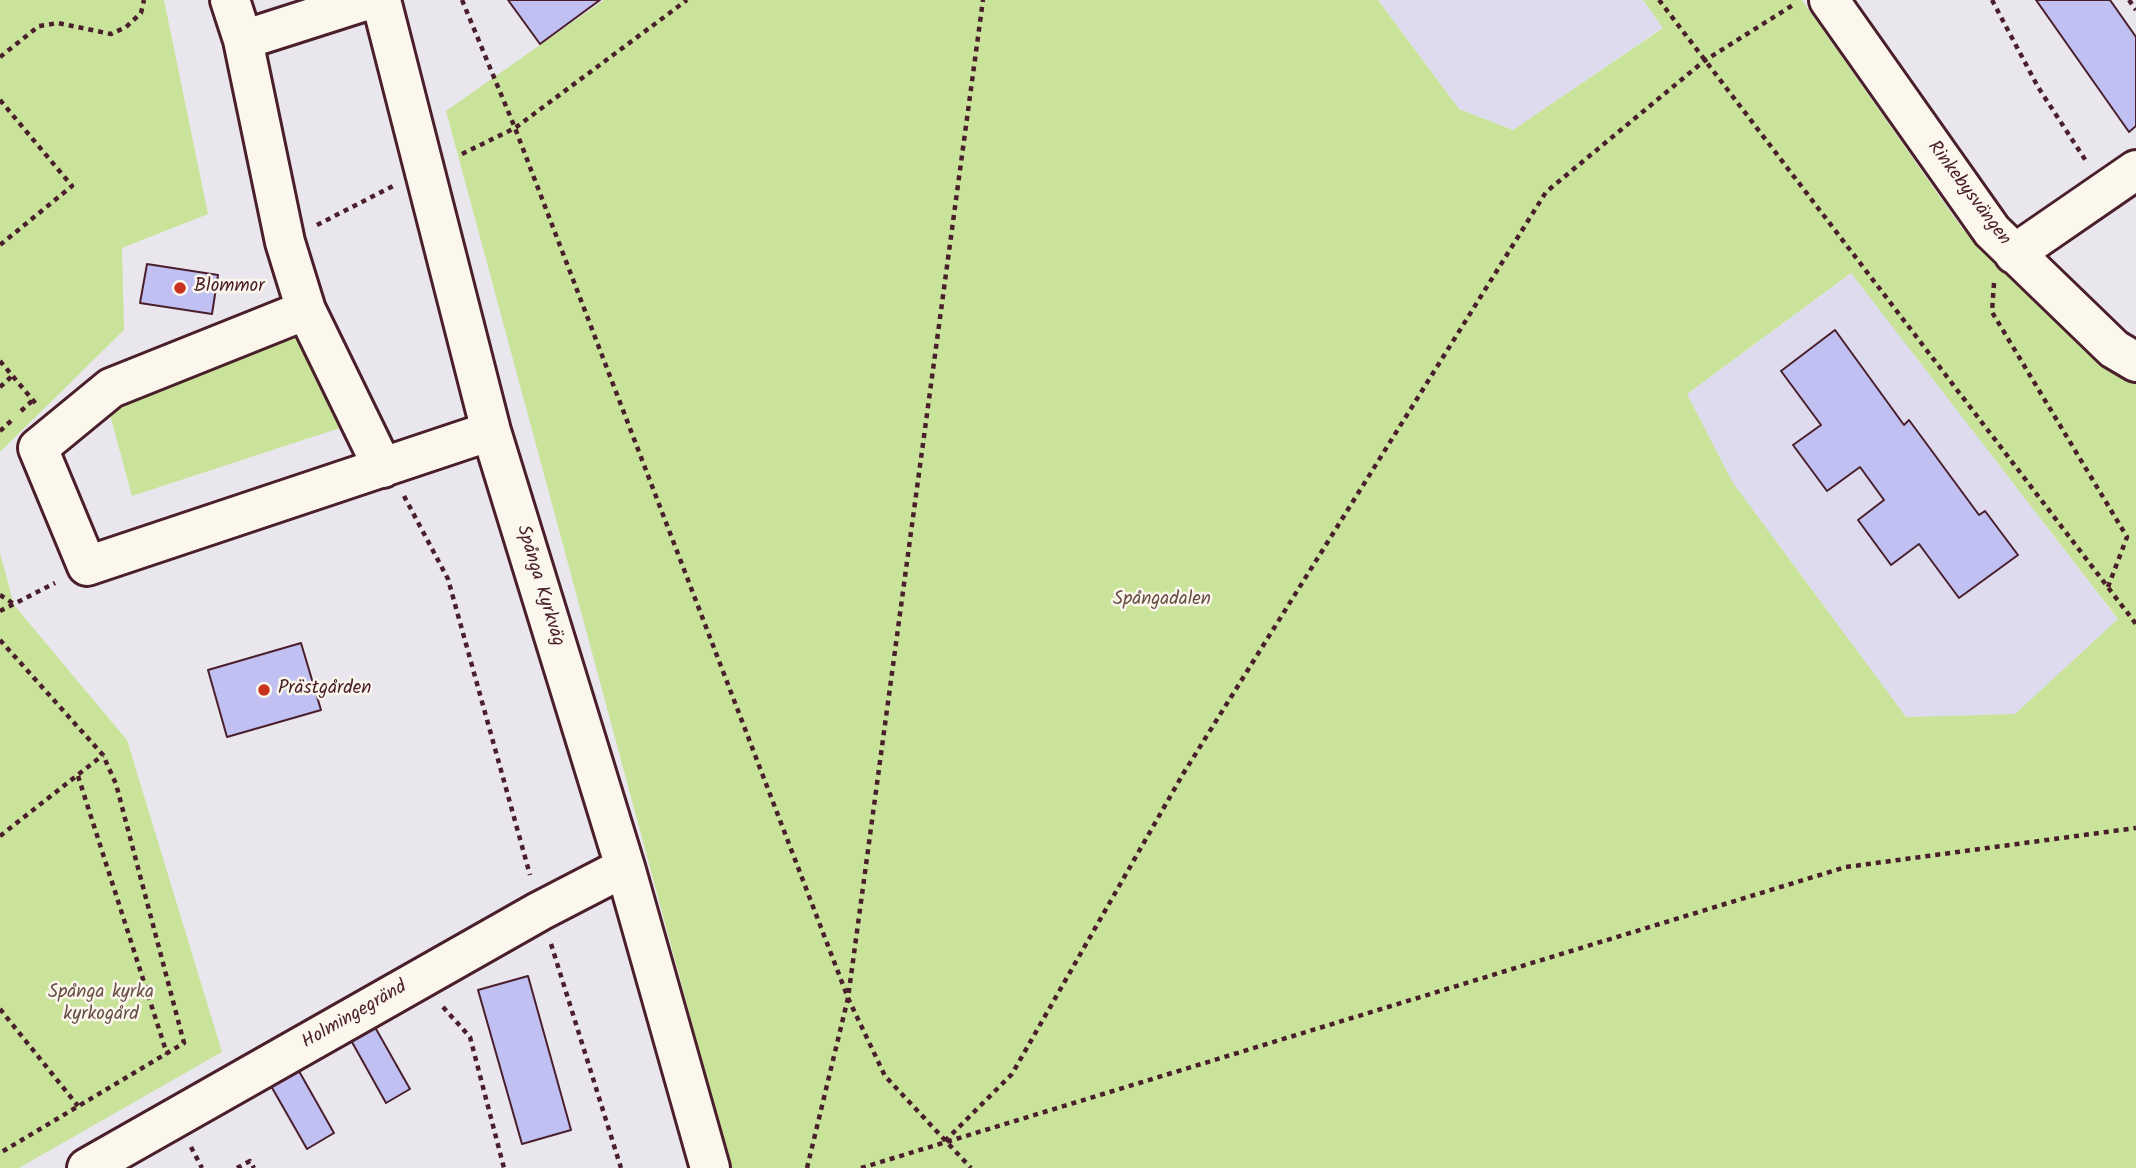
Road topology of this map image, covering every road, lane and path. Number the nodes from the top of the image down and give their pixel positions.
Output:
1 (144, 0) edge
2 (230, 0) edge
3 (368, 0) edge
4 (381, 0) edge
5 (462, 0) edge
6 (687, 0) edge
7 (983, 0) edge
8 (1659, 0) edge
9 (1992, 0) edge
10 (2129, 0) edge
11 (1812, 2) edge
12 (2136, 10) edge
13 (243, 40) junction
14 (0, 57) edge
15 (1704, 61) junction
16 (0, 100) edge
17 (515, 128) junction
18 (463, 155) dead end
19 (2136, 170) edge
20 (397, 184) dead end
21 (2105, 191) junction
22 (285, 242) junction
23 (0, 245) edge
24 (2014, 254) junction
25 (306, 310) junction
26 (0, 361) edge
27 (2136, 362) edge
28 (12, 376) junction
29 (0, 387) edge
30 (58, 430) junction
31 (491, 431) junction
32 (383, 468) junction
33 (87, 566) junction
34 (2108, 588) junction
35 (0, 596) edge
36 (15, 605) junction
37 (0, 611) edge
38 (2136, 624) edge
39 (0, 640) edge
40 (103, 755) junction
41 (78, 776) junction
42 (2136, 828) edge
43 (0, 836) edge
44 (625, 867) junction
45 (540, 911) junction
46 (422, 978) junction
47 (848, 998) junction
48 (0, 1009) edge
49 (167, 1054) junction
50 (78, 1106) junction
51 (186, 1138) dead end
52 (945, 1141) junction
53 (0, 1153) edge
54 (87, 1168) edge
55 (202, 1168) edge
56 (237, 1168) edge
57 (254, 1168) edge
58 (504, 1168) edge
59 (621, 1168) edge
60 (710, 1168) edge
61 (807, 1168) edge
62 (861, 1168) edge
63 (971, 1168) edge

1 - 14 path
2 - 13 street
3 - 13 street
4 - 31 street, Spånga Kyrkväg
5 - 17 path
6 - 17 path
7 - 47 path
8 - 15 path
9 - 21 path
10 - 12 path
11 - 15 path
11 - 24 street, Rinkebysvängen
13 - 22 street
15 - 34 path
15 - 52 path
16 - 23 path
17 - 18 path
17 - 47 path
19 - 21 street
20 - 22 path
21 - 24 street
22 - 25 street
24 - 27 street, Rinkebysvängen
24 - 34 path
25 - 30 street
25 - 32 street
26 - 28 path
28 - 29 path
28 - 30 path
30 - 33 street
31 - 32 street
31 - 44 street, Spånga Kyrkväg
32 - 33 street
32 - 45 path
33 - 36 path
34 - 38 path
35 - 36 path
36 - 37 path
39 - 40 path
40 - 41 path
40 - 49 path
41 - 43 path
41 - 49 path
42 - 52 path
44 - 45 street, Holmingegränd
44 - 60 street, Spånga Kyrkväg
45 - 46 street, Holmingegränd
45 - 59 path
46 - 54 street, Holmingegränd
46 - 58 path
47 - 52 path
47 - 61 path
48 - 50 path
49 - 50 path
50 - 53 path
51 - 55 path
52 - 62 path
52 - 63 path
56 - 57 path

